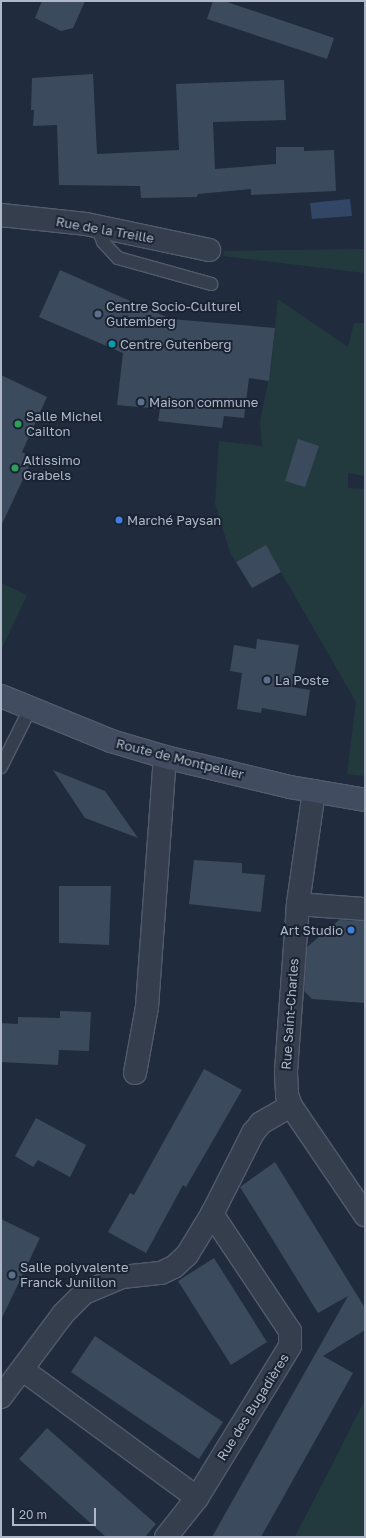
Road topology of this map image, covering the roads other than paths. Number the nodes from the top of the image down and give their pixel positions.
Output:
1 (1, 215) edge
2 (97, 226) junction
3 (209, 250) dead end
4 (211, 284) dead end
5 (1, 696) edge
6 (30, 709) junction
7 (165, 757) junction
8 (1, 767) edge
9 (314, 791) junction
10 (365, 800) edge
11 (298, 904) junction
12 (365, 909) edge
13 (135, 1073) dead end
14 (291, 1106) junction
15 (212, 1214) junction
16 (365, 1215) edge
17 (23, 1370) junction
18 (1, 1398) edge
19 (197, 1498) junction
20 (166, 1537) edge

1 - 2 street, Rue de la Treille
2 - 3 street, Rue de la Treille
2 - 4 lane
5 - 6 street, Route de Montpellier
6 - 7 street, Route de Montpellier
6 - 8 lane
7 - 9 street, Route de Montpellier
7 - 13 street
9 - 10 street, Route de Montpellier
9 - 11 street, Rue Saint-Charles
11 - 12 street
11 - 14 street, Rue Saint-Charles
14 - 15 street
14 - 16 street, Rue Saint-Charles
15 - 17 street
15 - 19 street, Rue des Bugadières
17 - 18 street
17 - 19 street
19 - 20 street, Rue des Bugadières

